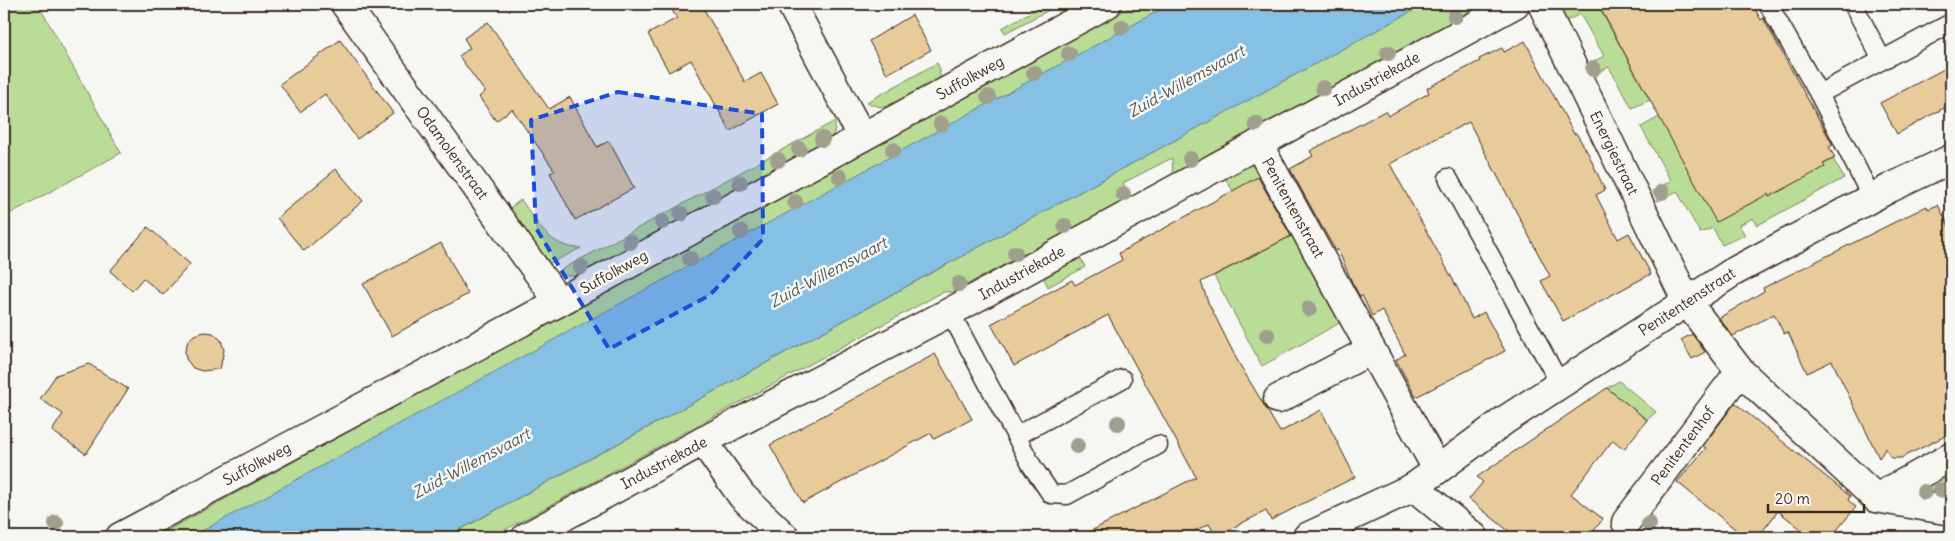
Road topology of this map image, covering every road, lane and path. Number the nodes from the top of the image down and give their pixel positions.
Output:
1 (345, 4) edge
2 (791, 4) edge
3 (1107, 4) edge
4 (1515, 4) edge
5 (1542, 4) edge
6 (1768, 4) edge
7 (1853, 4) edge
8 (1951, 23) edge
9 (1882, 60) junction
10 (1819, 94) junction
11 (862, 137) junction
12 (1258, 144) junction
13 (1951, 159) edge
14 (1448, 178) dead end
15 (1872, 198) junction
16 (559, 302) junction
17 (1687, 302) junction
18 (950, 312) junction
19 (1372, 350) junction
20 (1740, 370) junction
21 (1122, 378) dead end
22 (1560, 384) junction
23 (1278, 399) dead end
24 (1016, 436) junction
25 (703, 442) junction
26 (1158, 445) dead end
27 (1951, 457) edge
28 (1437, 469) junction
29 (1414, 487) junction
30 (1876, 498) junction
31 (1951, 510) edge
32 (1626, 522) dead end
33 (120, 537) edge
34 (526, 537) edge
35 (785, 537) edge
36 (1306, 537) edge
37 (1474, 537) edge

1 - 16 street, Odamolenstraat
2 - 11 street
3 - 11 street, Suffolkweg
4 - 12 street, Industriekade
5 - 17 street, Energiestraat
6 - 10 lane
7 - 9 lane
8 - 9 lane
9 - 10 lane
10 - 15 lane
11 - 16 street, Suffolkweg
12 - 18 street, Industriekade
12 - 19 street, Penitentenstraat
13 - 15 street, Penitentenstraat
14 - 22 lane
15 - 17 street, Penitentenstraat
16 - 33 street, Suffolkweg
17 - 20 street
17 - 22 street, Penitentenstraat
18 - 24 lane
18 - 25 street, Industriekade
19 - 23 street
19 - 28 street, Penitentenstraat
20 - 30 street
20 - 32 street, Penitentenhof
21 - 24 lane
22 - 28 street, Penitentenstraat
24 - 26 lane
25 - 34 street, Industriekade
25 - 35 street
27 - 30 street
28 - 29 street, Penitentenstraat
29 - 36 street, Penitentenstraat
29 - 37 street
30 - 31 street

